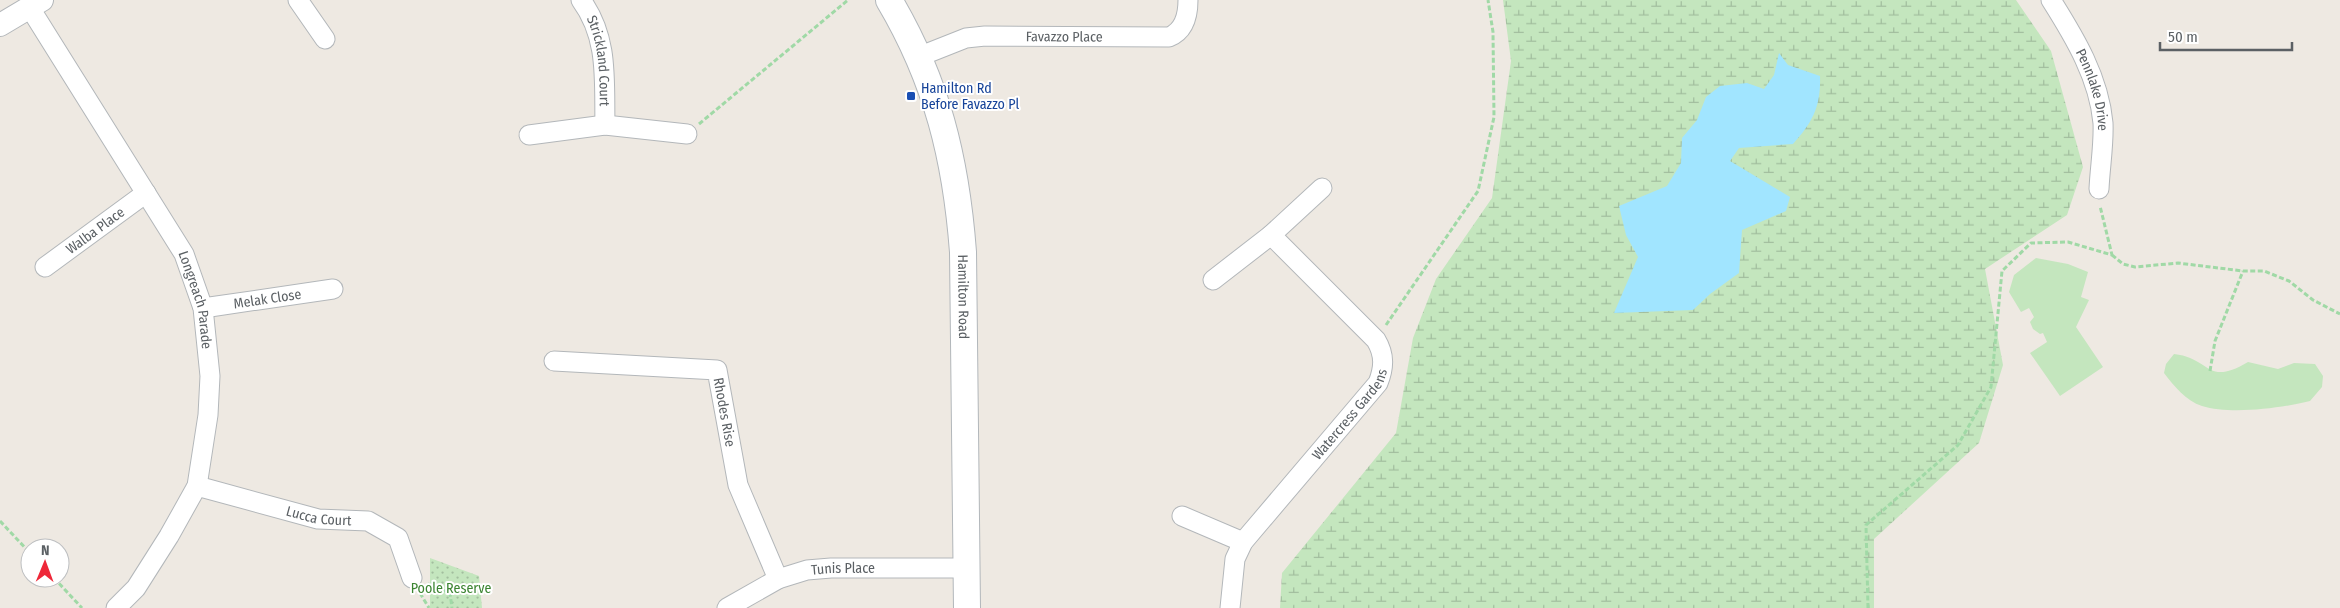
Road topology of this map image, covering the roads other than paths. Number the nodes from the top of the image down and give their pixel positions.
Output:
1 (298, 0) edge
2 (580, 0) edge
3 (889, 0) edge
4 (1188, 0) edge
5 (2051, 0) edge
6 (36, 4) edge
7 (0, 25) edge
8 (324, 39) dead end
9 (918, 57) junction
10 (604, 125) junction
11 (687, 134) road end
12 (529, 135) dead end
13 (1322, 188) dead end
14 (2099, 189) road end
15 (146, 193) junction
16 (1271, 235) junction
17 (44, 267) dead end
18 (1213, 280) dead end
19 (333, 289) dead end
20 (203, 308) junction
21 (554, 361) dead end
22 (197, 486) junction
23 (1182, 516) dead end
24 (1243, 542) junction
25 (966, 568) junction
26 (412, 578) road end
27 (778, 579) junction
28 (116, 608) edge
29 (728, 608) edge
30 (967, 608) edge
31 (1230, 608) edge

1 - 8 street
2 - 10 street, Strickland Court
3 - 9 main road, Hamilton Road
4 - 9 street, Favazzo Place
5 - 14 street, Pennlake Drive
6 - 7 street
6 - 15 street, Longreach Parade
9 - 25 main road, Hamilton Road
10 - 11 street, Strickland Court
10 - 12 street, Strickland Court
13 - 16 street
15 - 17 street, Walba Place
15 - 20 street, Longreach Parade
16 - 18 street
16 - 24 street, Watercress Gardens
19 - 20 street, Melak Close
20 - 22 street, Longreach Parade
21 - 27 street, Rhodes Rise
22 - 26 street, Lucca Court
22 - 28 street, Longreach Parade
23 - 24 street
24 - 31 street, Watercress Gardens
25 - 27 street, Tunis Place
25 - 30 main road, Hamilton Road
27 - 29 street, Tunis Place

